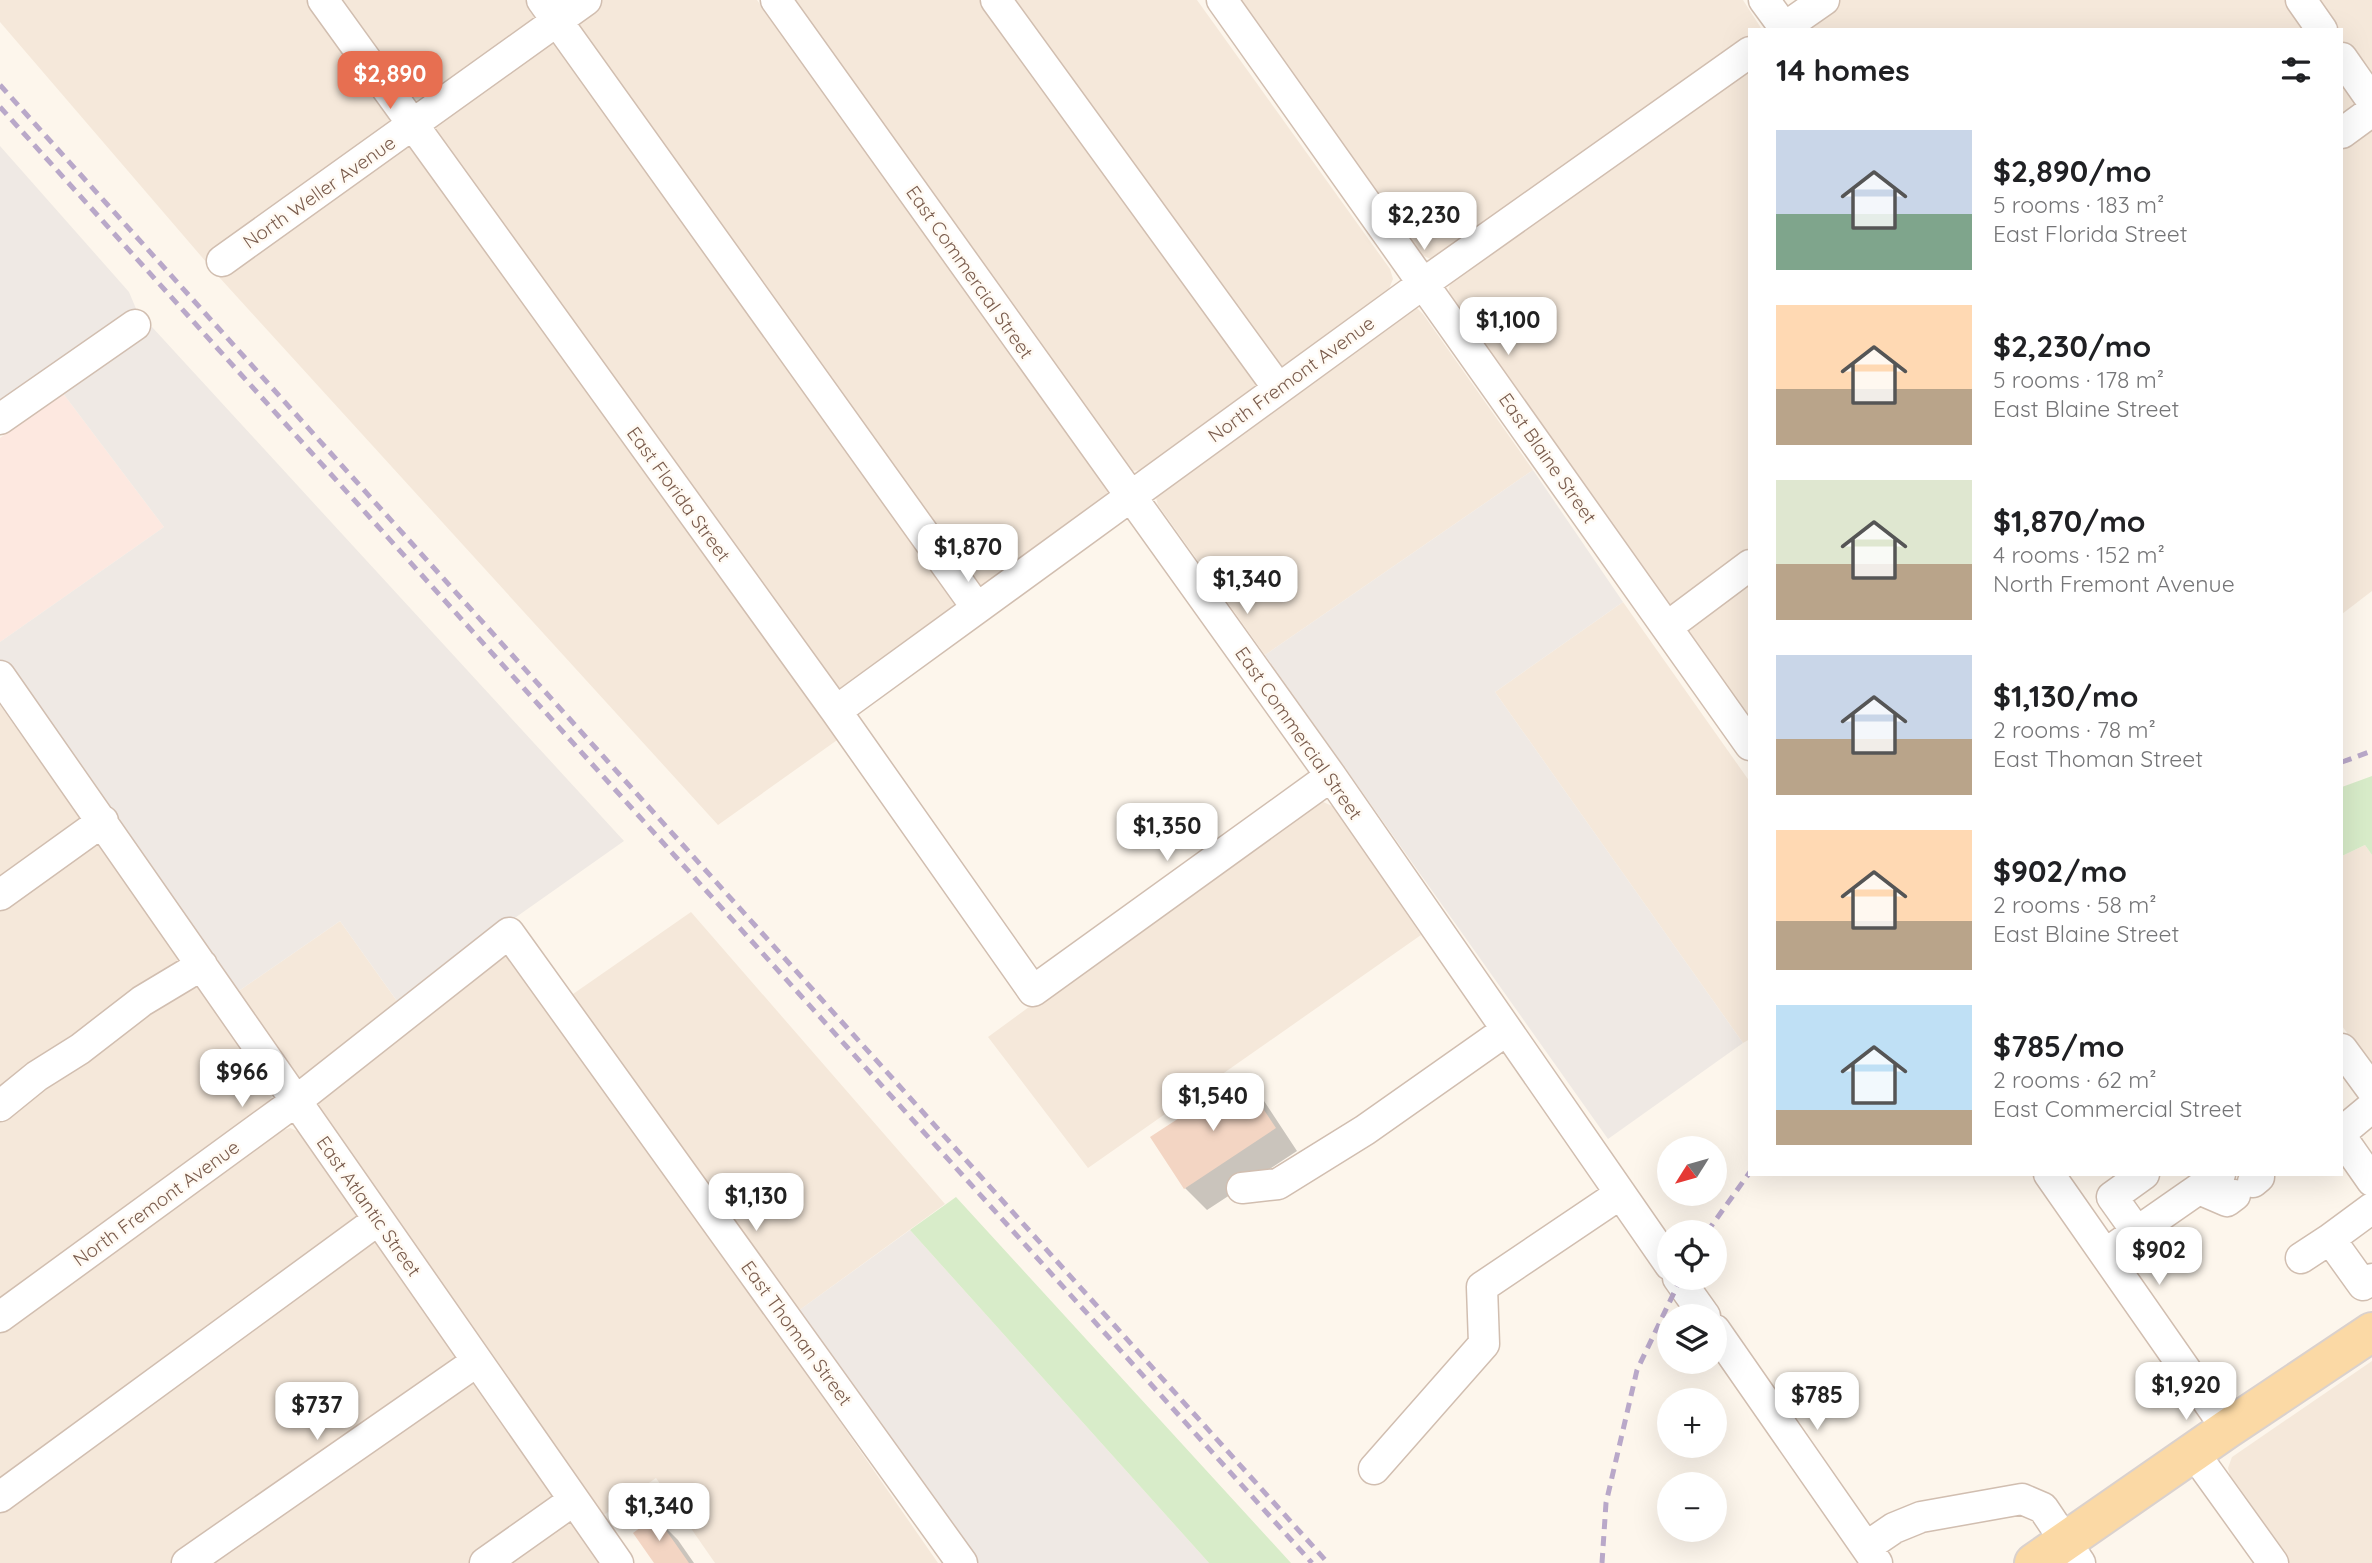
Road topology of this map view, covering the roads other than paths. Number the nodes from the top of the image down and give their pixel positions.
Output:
1 (323, 0) edge
2 (586, 0) edge
3 (776, 0) edge
4 (996, 0) edge
5 (1222, 0) edge
6 (1764, 0) edge
7 (1824, 0) edge
8 (2301, 0) edge
9 (549, 11) edge
10 (1783, 28) edge
11 (1785, 28) edge
12 (2321, 28) edge
13 (1748, 53) edge
14 (2343, 59) edge
15 (2372, 102) edge
16 (2372, 111) edge
17 (414, 125) junction
18 (2343, 132) edge
19 (222, 261) dead end
20 (1424, 283) junction
21 (135, 325) dead end
22 (1278, 388) junction
23 (0, 419) edge
24 (1129, 496) junction
25 (1748, 566) edge
26 (977, 608) junction
27 (1667, 626) junction
28 (0, 676) edge
29 (836, 711) junction
30 (1748, 743) edge
31 (1331, 776) junction
32 (103, 821) junction
33 (0, 895) edge
34 (509, 933) joint
35 (202, 965) junction
36 (1507, 1030) junction
37 (2343, 1050) edge
38 (2372, 1090) edge
39 (296, 1101) junction
40 (0, 1105) edge
41 (2372, 1107) edge
42 (2343, 1131) edge
43 (2343, 1139) edge
44 (2050, 1176) edge
45 (2141, 1176) edge
46 (2372, 1181) edge
47 (2233, 1183) edge
48 (1242, 1188) dead end
49 (1620, 1194) junction
50 (2372, 1208) edge
51 (378, 1220) junction
52 (2137, 1232) junction
53 (2330, 1239) junction
54 (1657, 1247) edge
55 (2105, 1254) junction
56 (2301, 1258) dead end
57 (2369, 1288) edge
58 (0, 1317) edge
59 (2372, 1332) edge
60 (1727, 1347) edge
61 (476, 1362) junction
62 (2227, 1429) junction
63 (2194, 1453) junction
64 (1374, 1469) dead end
65 (0, 1497) edge
66 (574, 1500) junction
67 (1872, 1555) edge
68 (2059, 1556) edge
69 (187, 1563) edge
70 (485, 1563) edge
71 (618, 1563) edge
72 (962, 1563) edge
73 (2273, 1563) edge

1 - 17 street, East Florida Street
2 - 9 street, North Weller Avenue
3 - 24 street, East Commercial Street
4 - 22 street
5 - 20 street, East Blaine Street
6 - 10 street
7 - 11 street
8 - 12 street
9 - 17 street, North Weller Avenue
9 - 26 street
13 - 20 street, North Fremont Avenue
14 - 15 street
16 - 18 street
17 - 19 street, North Weller Avenue
17 - 29 street, East Florida Street
20 - 22 street, North Fremont Avenue
20 - 27 street, East Blaine Street
21 - 23 street
22 - 24 street, North Fremont Avenue
24 - 26 street, North Fremont Avenue
24 - 31 street, East Commercial Street
25 - 27 street
26 - 29 street, North Fremont Avenue
27 - 30 street, East Blaine Street
28 - 32 street, East Atlantic Street
29 - 31 street, East Florida Street
31 - 36 street, East Commercial Street
32 - 33 street
32 - 35 street, East Atlantic Street
34 - 39 street, North Fremont Avenue
34 - 72 street, East Thoman Street
35 - 39 street, East Atlantic Street
35 - 40 street
36 - 48 street
36 - 49 street, East Commercial Street
37 - 38 street
39 - 51 street, East Atlantic Street
39 - 58 street, North Fremont Avenue
41 - 42 street
43 - 46 street
44 - 55 street
45 - 52 street
47 - 52 street
49 - 54 street, East Commercial Street
49 - 64 street
50 - 53 street
51 - 61 street, East Atlantic Street
51 - 65 street
52 - 55 street
53 - 56 street
53 - 57 street
55 - 62 street
59 - 62 main road
60 - 67 street
61 - 66 street, East Atlantic Street
61 - 69 street
62 - 63 main road
63 - 68 main road
63 - 73 street
66 - 70 street
66 - 71 street, East Atlantic Street
67 - 68 street

